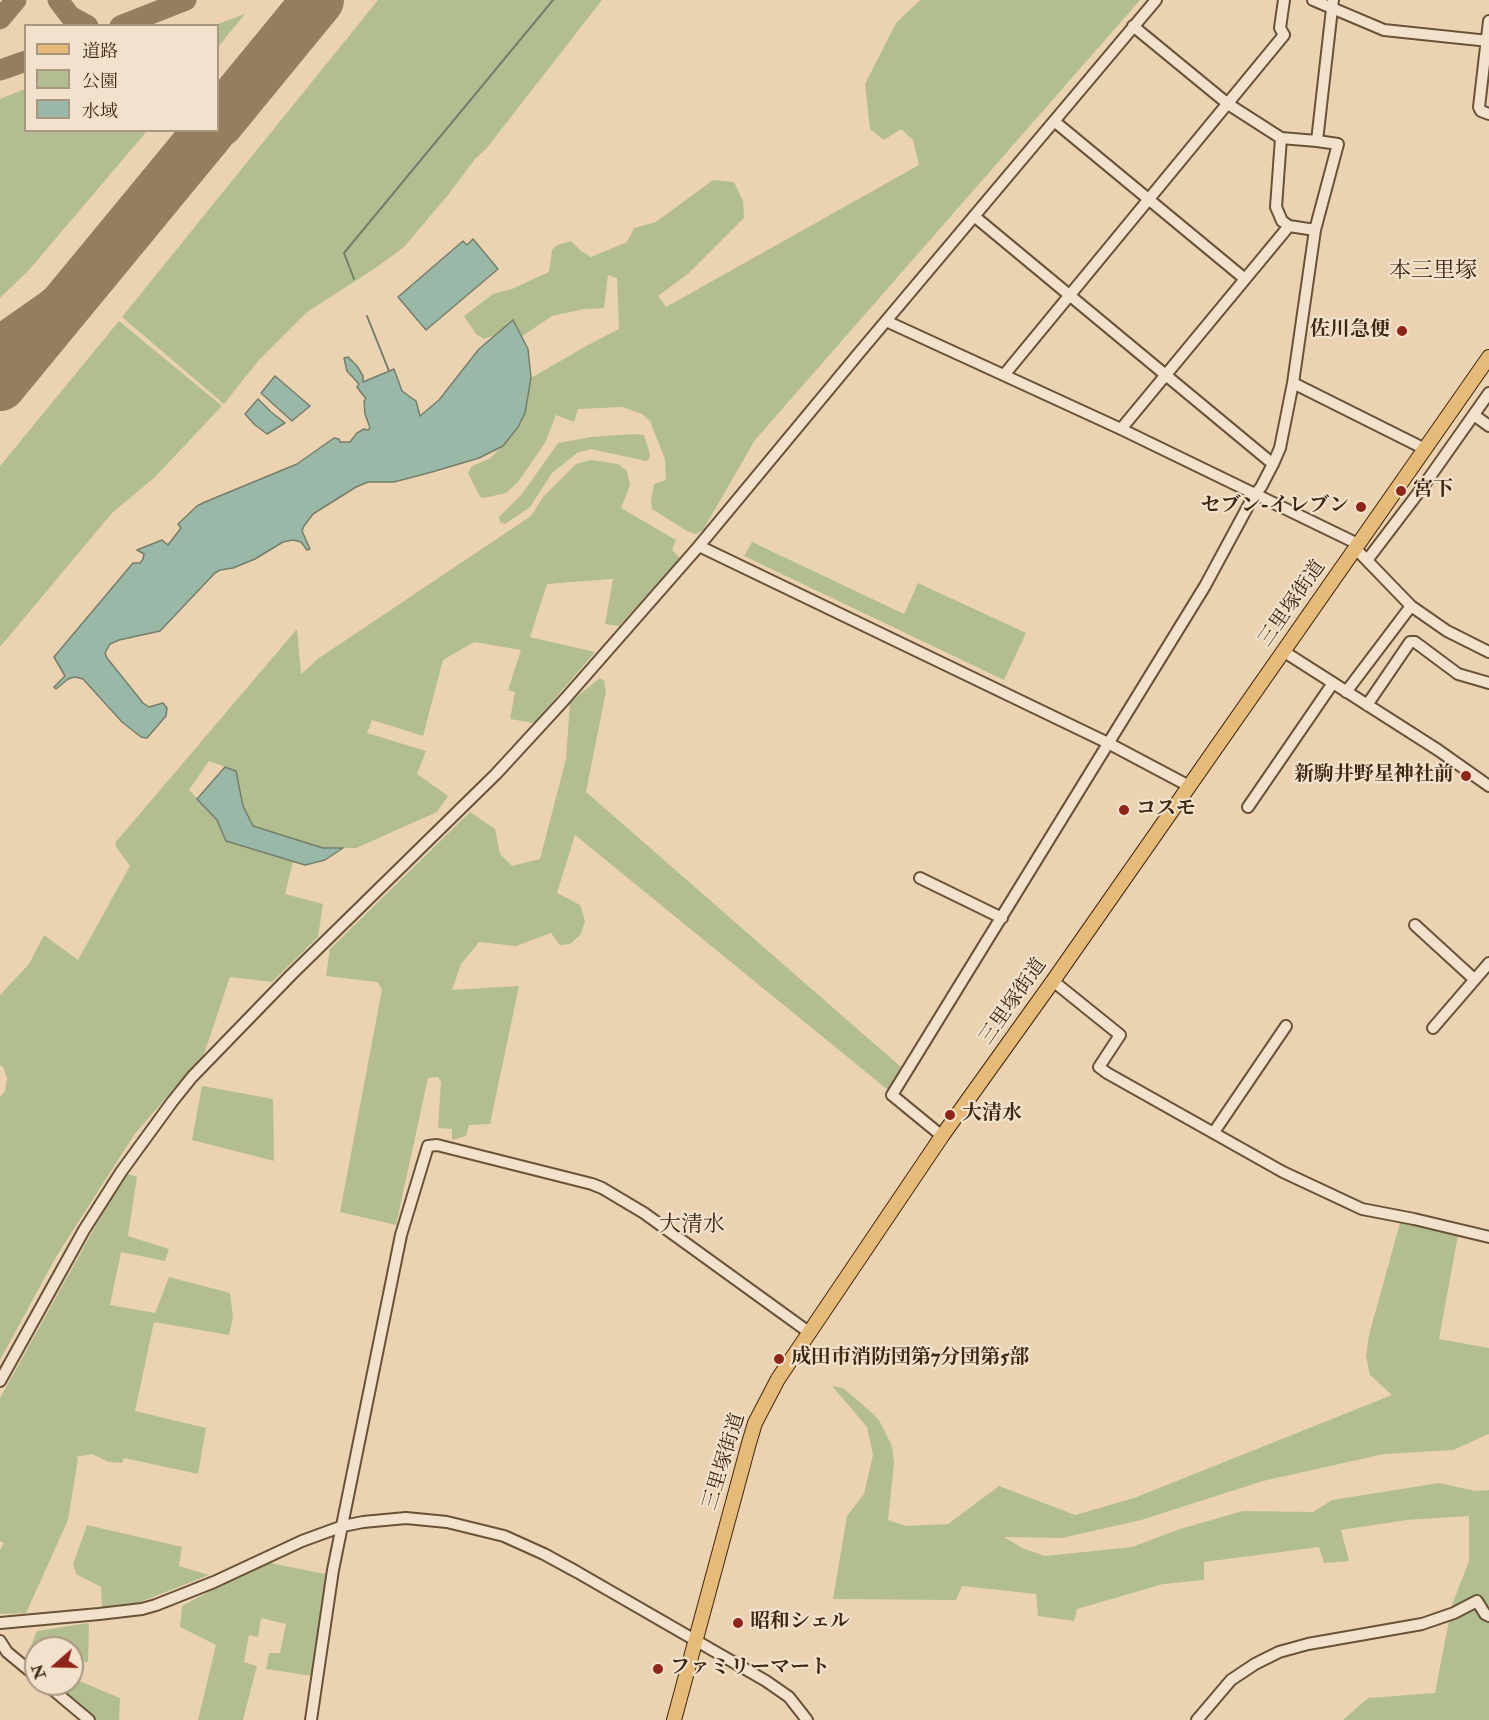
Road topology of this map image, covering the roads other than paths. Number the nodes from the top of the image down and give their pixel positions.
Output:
1 (1156, 0) edge
2 (1284, 0) edge
3 (1312, 0) edge
4 (1332, 4) edge
5 (1489, 21) edge
6 (1132, 26) junction
7 (1488, 41) edge
8 (1228, 104) junction
9 (1489, 114) edge
10 (1054, 121) junction
11 (1281, 138) junction
12 (1317, 141) junction
13 (1149, 200) junction
14 (974, 216) junction
15 (1289, 226) junction
16 (1315, 230) junction
17 (1245, 279) junction
18 (1070, 295) junction
19 (886, 321) junction
20 (1489, 357) edge
21 (1004, 375) junction
22 (1166, 375) junction
23 (1293, 383) junction
24 (1489, 393) edge
25 (1474, 415) junction
26 (1489, 426) edge
27 (1121, 429) junction
28 (1425, 449) junction
29 (1273, 464) junction
30 (1256, 494) junction
31 (699, 546) junction
32 (1357, 546) junction
33 (1368, 560) junction
34 (1411, 606) junction
35 (1283, 651) junction
36 (1489, 652) edge
37 (1332, 683) junction
38 (1489, 683) edge
39 (1346, 692) junction
40 (1367, 705) junction
41 (1108, 743) junction
42 (1189, 786) junction
43 (1489, 786) edge
44 (1248, 807) dead end
45 (920, 878) dead end
46 (1002, 918) junction
47 (1415, 925) dead end
48 (1489, 963) edge
49 (1474, 979) junction
50 (1053, 981) junction
51 (1286, 1026) dead end
52 (1433, 1028) dead end
53 (1214, 1132) junction
54 (942, 1136) junction
55 (1489, 1237) edge
56 (810, 1333) junction
57 (0, 1381) edge
58 (344, 1526) junction
59 (1489, 1616) edge
60 (0, 1623) edge
61 (695, 1639) junction
62 (0, 1641) edge
63 (24, 1666) edge
64 (60, 1696) edge
65 (89, 1720) edge
66 (311, 1720) edge
67 (674, 1720) edge
68 (807, 1720) edge
69 (1197, 1720) edge

1 - 6 street
2 - 8 street
3 - 4 street
4 - 7 street
4 - 12 street
5 - 7 street
6 - 8 street
6 - 10 street
7 - 9 street
8 - 11 street
8 - 13 street
10 - 13 street
10 - 14 street
11 - 12 street
11 - 15 street
12 - 16 street
13 - 17 street
13 - 18 street
14 - 18 street
14 - 19 street
15 - 16 street
15 - 17 street
16 - 23 street
17 - 22 street
18 - 21 street
18 - 22 street
19 - 21 street
19 - 31 street
20 - 28 main road, 三里塚街道
21 - 27 street
22 - 27 street
22 - 29 street
23 - 28 street
23 - 29 street
24 - 25 street
25 - 26 street
25 - 33 street
27 - 30 street
28 - 32 main road, 三里塚街道
29 - 30 street
30 - 32 street
30 - 41 street
31 - 41 street
31 - 57 street
32 - 33 street
32 - 35 main road, 三里塚街道
33 - 34 street
34 - 36 street
34 - 39 street
35 - 37 street
35 - 42 main road, 三里塚街道
37 - 39 street
37 - 44 street
38 - 40 street
39 - 40 street
40 - 43 street
41 - 42 street
41 - 46 street
42 - 50 main road, 三里塚街道
45 - 46 street
46 - 54 street
47 - 49 street
48 - 49 street
49 - 52 street
50 - 53 street
50 - 54 main road, 三里塚街道
51 - 53 street
53 - 55 street
54 - 56 main road, 三里塚街道
56 - 58 street
56 - 61 main road, 三里塚街道
58 - 60 street
58 - 61 street
58 - 66 street
59 - 69 street
61 - 67 main road, 三里塚街道
61 - 68 street
62 - 63 street
64 - 65 street

